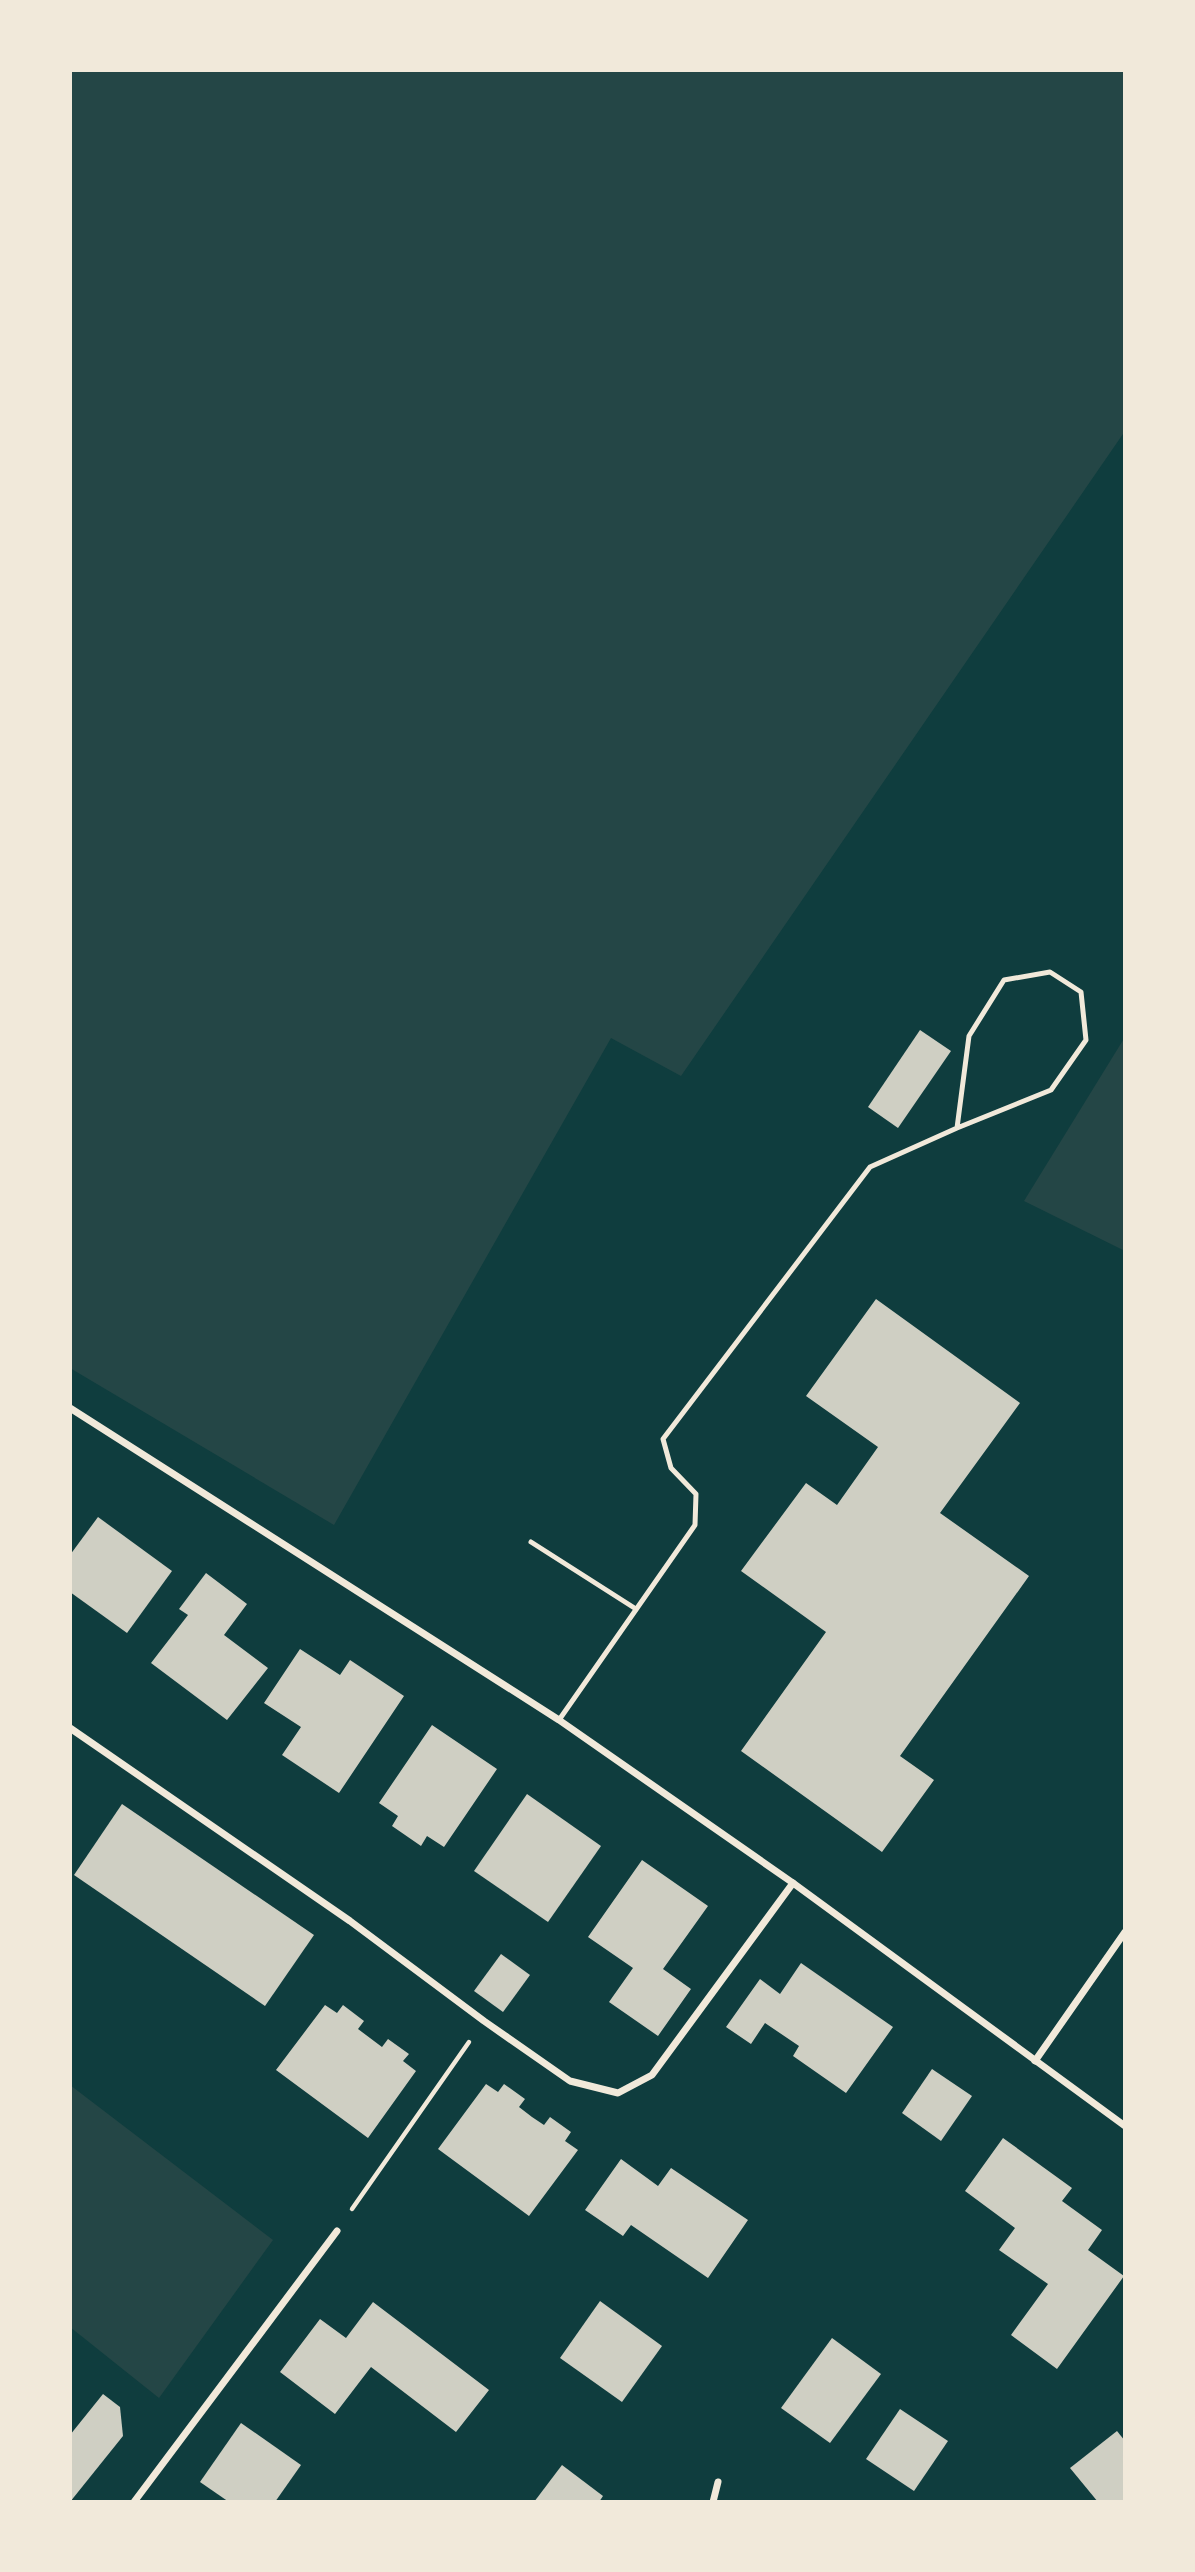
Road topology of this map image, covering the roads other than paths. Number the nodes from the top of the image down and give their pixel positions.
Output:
1 (957, 1128) junction
2 (70, 1408) edge
3 (531, 1542) dead end
4 (636, 1609) junction
5 (559, 1720) junction
6 (70, 1728) edge
7 (793, 1883) junction
8 (1125, 1932) edge
9 (1035, 2062) junction
10 (1125, 2126) edge
11 (337, 2231) road end
12 (718, 2482) dead end
13 (134, 2502) edge
14 (713, 2502) edge

1 - 1 lane
1 - 4 lane
2 - 5 street
3 - 4 lane
4 - 5 lane
5 - 7 street
6 - 7 street
7 - 9 street
8 - 9 street
9 - 10 street
11 - 13 street
12 - 14 street

